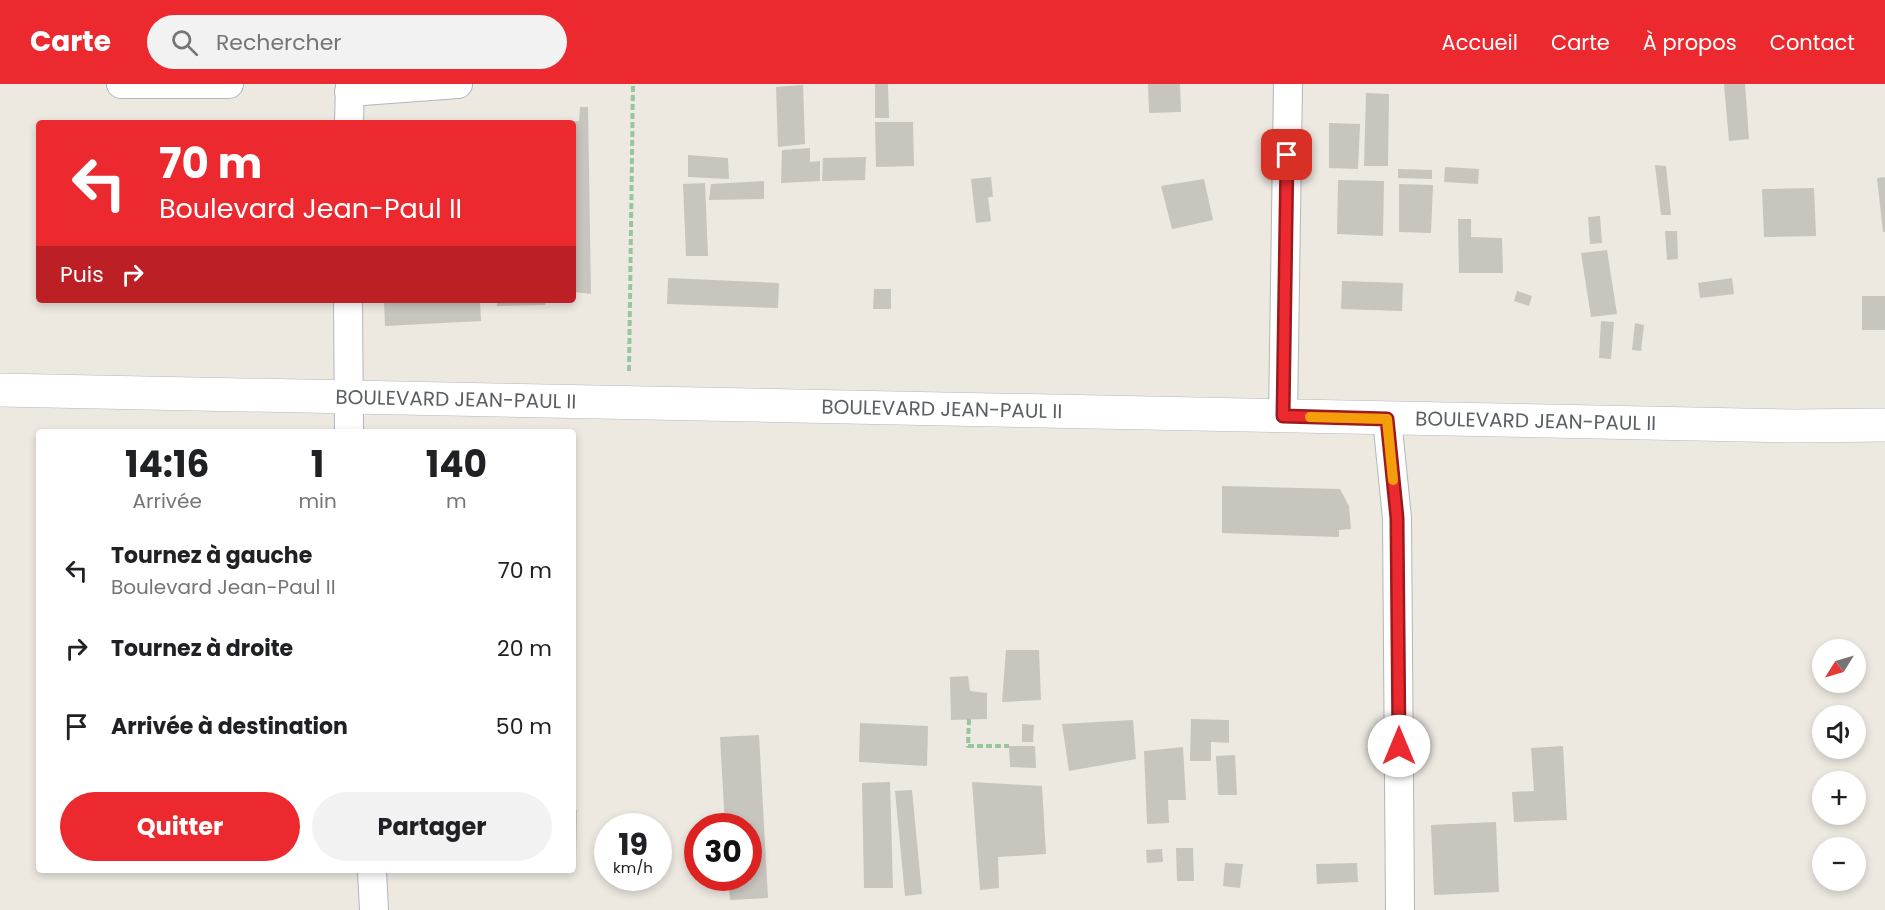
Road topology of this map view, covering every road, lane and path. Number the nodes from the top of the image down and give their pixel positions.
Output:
1 (121, 84) edge
2 (229, 84) edge
3 (458, 84) edge
4 (633, 84) edge
5 (1288, 84) edge
6 (350, 88) edge
7 (349, 120) edge
8 (348, 303) edge
9 (0, 390) edge
10 (347, 397) junction
11 (629, 402) junction
12 (1283, 416) junction
13 (1387, 419) junction
14 (1885, 425) edge
15 (349, 429) edge
16 (969, 719) dead end
17 (1009, 746) dead end
18 (372, 873) edge
19 (374, 910) edge
20 (1400, 910) edge

1 - 2 street
3 - 6 street
4 - 11 path
5 - 12 street
6 - 7 street
8 - 10 street
9 - 10 main road, BOULEVARD JEAN-PAUL II
10 - 11 main road, BOULEVARD JEAN-PAUL II
10 - 15 street
11 - 12 main road, BOULEVARD JEAN-PAUL II
12 - 13 main road, BOULEVARD JEAN-PAUL II
13 - 14 main road, BOULEVARD JEAN-PAUL II
13 - 20 street
16 - 17 path
18 - 19 street

